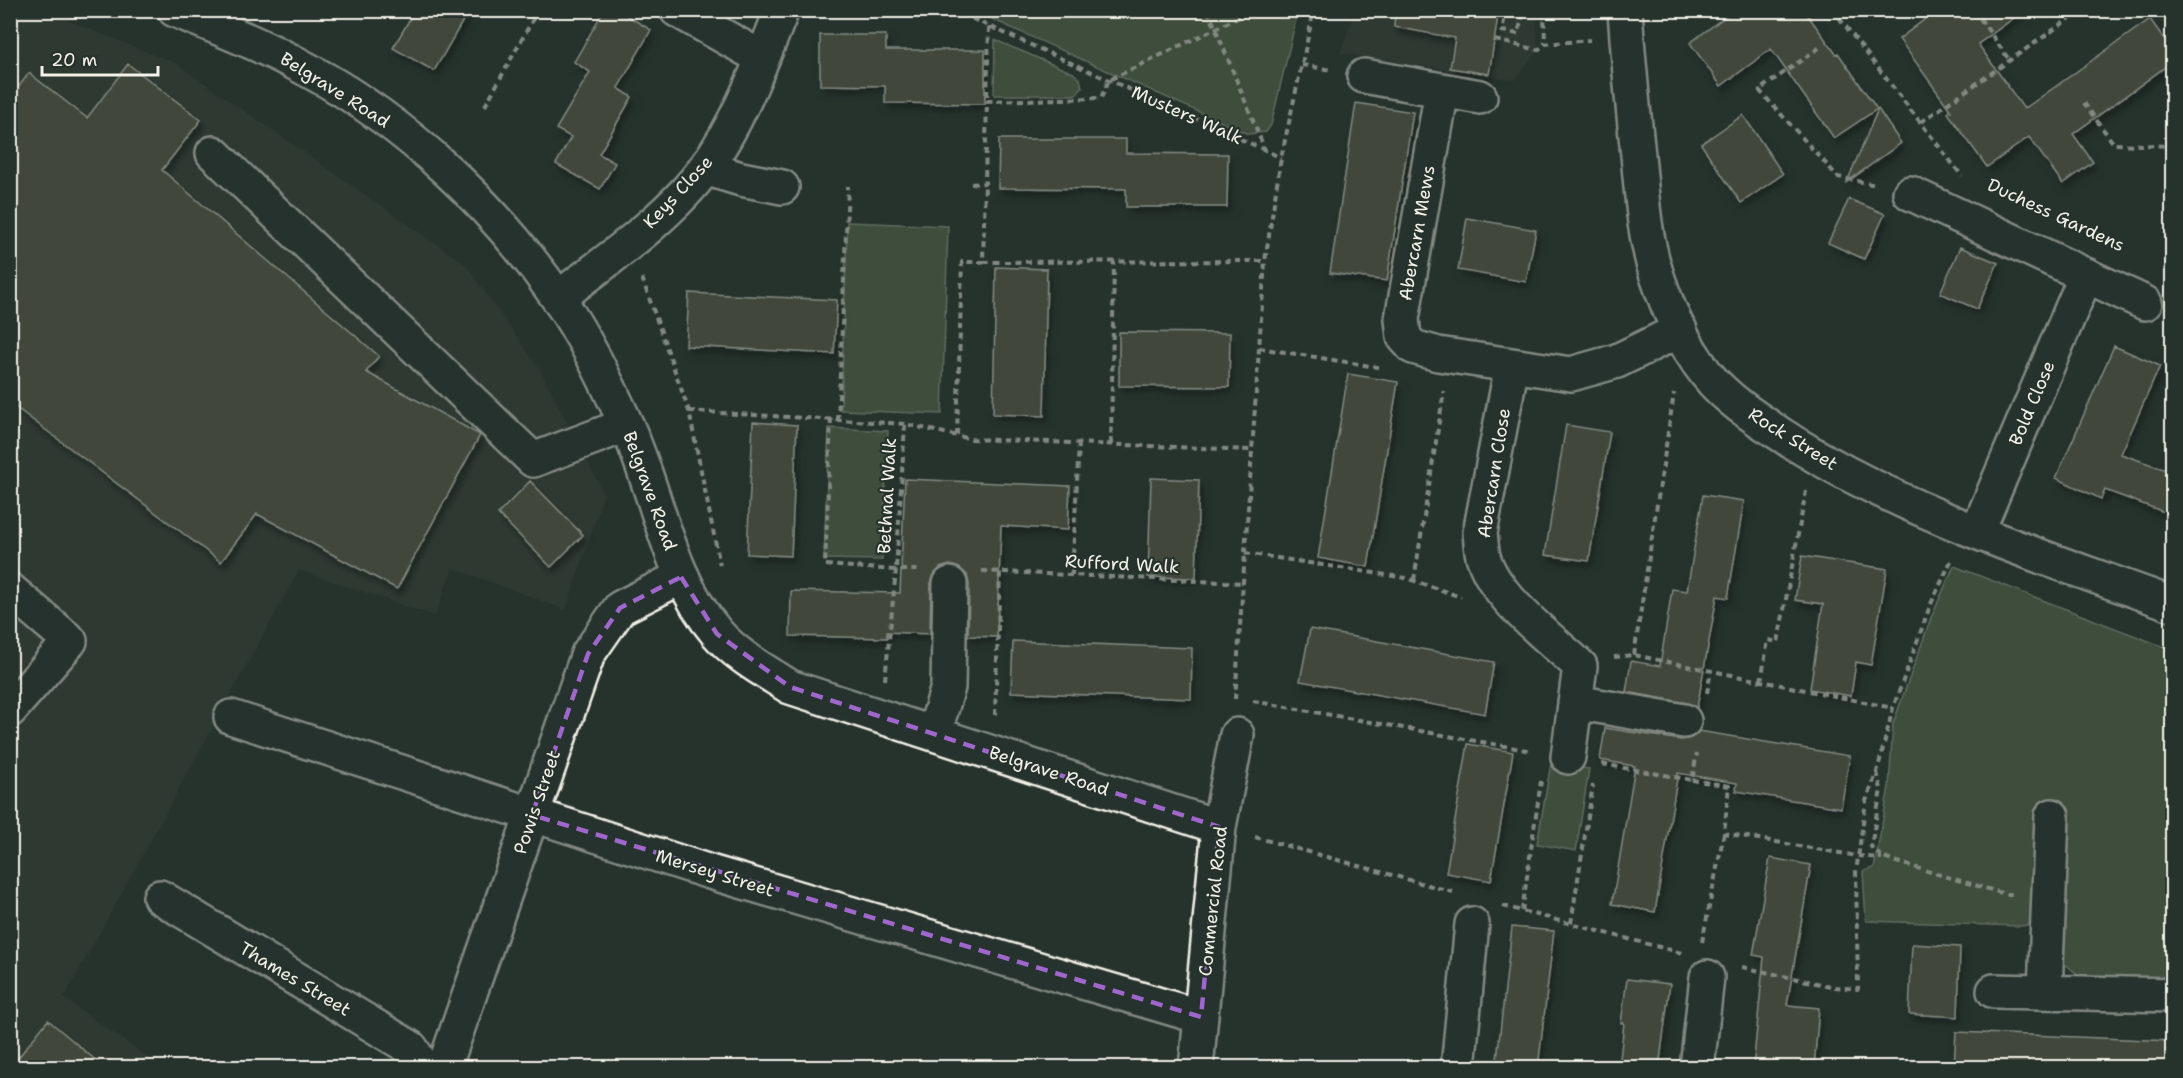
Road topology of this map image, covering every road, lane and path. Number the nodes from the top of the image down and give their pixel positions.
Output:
1 (175, 10) edge
2 (538, 10) edge
3 (677, 10) edge
4 (782, 10) edge
5 (953, 10) edge
6 (1208, 10) edge
7 (1254, 10) edge
8 (1314, 10) edge
9 (1506, 10) edge
10 (1524, 10) edge
11 (1544, 10) edge
12 (1833, 10) edge
13 (1974, 10) edge
14 (2082, 10) edge
15 (1625, 24) edge
16 (989, 27) junction
17 (1215, 29) junction
18 (1495, 40) dead end
19 (1545, 44) junction
20 (1819, 48) dead end
21 (762, 58) junction
22 (2010, 61) junction
23 (1364, 76) dead end
24 (1109, 80) junction
25 (1442, 90) junction
26 (1480, 97) dead end
27 (987, 101) junction
28 (2084, 103) dead end
29 (485, 106) dead end
30 (1922, 123) junction
31 (2172, 146) edge
32 (1265, 150) junction
33 (213, 153) dead end
34 (1281, 158) junction
35 (705, 168) junction
36 (986, 183) junction
37 (971, 184) dead end
38 (1969, 185) dead end
39 (848, 186) dead end
40 (782, 187) dead end
41 (1910, 193) joint
42 (630, 243) junction
43 (1265, 261) junction
44 (983, 262) junction
45 (1114, 262) junction
46 (2086, 275) junction
47 (558, 298) junction
48 (2145, 303) dead end
49 (1680, 330) junction
50 (1259, 348) junction
51 (1644, 348) junction
52 (1444, 355) junction
53 (1512, 365) junction
54 (1388, 369) dead end
55 (689, 411) junction
56 (831, 419) junction
57 (838, 420) junction
58 (626, 424) junction
59 (905, 424) junction
60 (957, 435) junction
61 (1079, 443) junction
62 (1111, 444) junction
63 (1252, 450) junction
64 (1813, 454) junction
65 (1977, 532) junction
66 (1245, 553) junction
67 (896, 570) junction
68 (721, 572) dead end
69 (1072, 575) junction
70 (681, 577) junction
71 (1414, 580) junction
72 (1243, 583) junction
73 (950, 584) dead end
74 (10, 590) edge
75 (1507, 598) junction
76 (2172, 604) edge
77 (1634, 655) junction
78 (1580, 666) junction
79 (1711, 670) junction
80 (1761, 681) junction
81 (1575, 702) junction
82 (1893, 708) junction
83 (10, 710) edge
84 (231, 717) dead end
85 (881, 717) junction
86 (1696, 724) junction
87 (934, 734) junction
88 (1237, 735) dead end
89 (994, 754) junction
90 (1570, 758) junction
91 (1877, 772) junction
92 (1692, 780) junction
93 (532, 815) junction
94 (2052, 816) dead end
95 (1220, 827) junction
96 (1724, 833) junction
97 (1857, 856) junction
98 (1883, 858) junction
99 (1455, 892) dead end
100 (2049, 896) junction
101 (160, 897) dead end
102 (1499, 905) dead end
103 (1522, 911) junction
104 (1571, 923) junction
105 (1472, 924) dead end
106 (1707, 961) junction
107 (1994, 991) dead end
108 (2045, 992) junction
109 (2172, 995) edge
110 (1202, 1017) junction
111 (424, 1068) edge
112 (444, 1068) edge
113 (1196, 1068) edge
114 (1458, 1068) edge
115 (1697, 1068) edge

1 - 47 street, Belgrave Road
2 - 29 path
3 - 21 street
4 - 21 street, Keys Close
5 - 16 path, Musters Walk
6 - 17 path
7 - 17 path
8 - 34 path
9 - 10 path
11 - 19 path
12 - 30 path, Duchess Gardens
13 - 22 path
14 - 22 path
15 - 19 path
15 - 49 street, Rock Street
16 - 24 path, Musters Walk
16 - 27 path
17 - 24 path
17 - 32 path
18 - 19 path
20 - 41 path
21 - 35 street, Keys Close
22 - 30 path
23 - 25 street
24 - 27 path, Musters Walk
24 - 32 path, Musters Walk
25 - 26 street
25 - 52 street, Abercarn Mews
27 - 36 path
28 - 31 path
30 - 38 path, Duchess Gardens
32 - 34 path, Musters Walk
33 - 58 street
34 - 43 path
35 - 40 street
35 - 42 street, Keys Close
36 - 37 path
36 - 44 path
39 - 57 path
41 - 46 street
42 - 47 street, Keys Close
42 - 55 path
43 - 45 path
43 - 50 path
44 - 45 path
44 - 60 path
45 - 62 path
46 - 48 street
46 - 65 street, Bold Close
47 - 58 street, Belgrave Road
49 - 51 street
49 - 64 street, Rock Street
50 - 54 path
50 - 63 path
51 - 53 street
51 - 77 path
52 - 53 street
52 - 71 path
53 - 75 street, Abercarn Close
55 - 56 path, Bethnal Walk
55 - 68 path
56 - 57 path, Bethnal Walk
56 - 67 path, Bethnal Walk
57 - 59 path, Bethnal Walk
58 - 70 street, Belgrave Road
59 - 60 path, Bethnal Walk
59 - 67 path, Bethnal Walk
60 - 61 path, Bethnal Walk
61 - 62 path, Bethnal Walk
61 - 69 path
62 - 63 path, Bethnal Walk
63 - 66 path
64 - 65 street, Rock Street
64 - 80 path
65 - 76 street, Rock Street
65 - 82 path
66 - 71 path
66 - 72 path
67 - 85 path
69 - 72 path, Rufford Walk
69 - 89 path, Rufford Walk
70 - 85 street, Belgrave Road
70 - 93 street, Powis Street
71 - 75 path
72 - 90 path
73 - 87 street
74 - 83 street
75 - 78 street, Abercarn Close
77 - 78 path
77 - 79 path
78 - 81 street
79 - 80 path
79 - 86 path
80 - 82 path
81 - 86 street
81 - 90 street
82 - 91 path
84 - 93 street, Mersey Street
85 - 87 street, Belgrave Road
86 - 92 path
87 - 89 street, Belgrave Road
88 - 95 street, Commercial Road
89 - 95 street, Belgrave Road
90 - 92 path
90 - 103 path
90 - 104 path
91 - 97 path
91 - 98 path
92 - 96 path
93 - 110 street, Mersey Street
93 - 112 street, Powis Street
94 - 100 street
95 - 99 path
95 - 110 street, Commercial Road
96 - 97 path
96 - 106 path
97 - 98 path
97 - 106 path
98 - 100 path
100 - 108 street
101 - 111 street, Thames Street
102 - 103 path
103 - 104 path
104 - 106 path
105 - 114 street
106 - 115 street
107 - 108 street
108 - 109 street
110 - 113 street, Commercial Road

